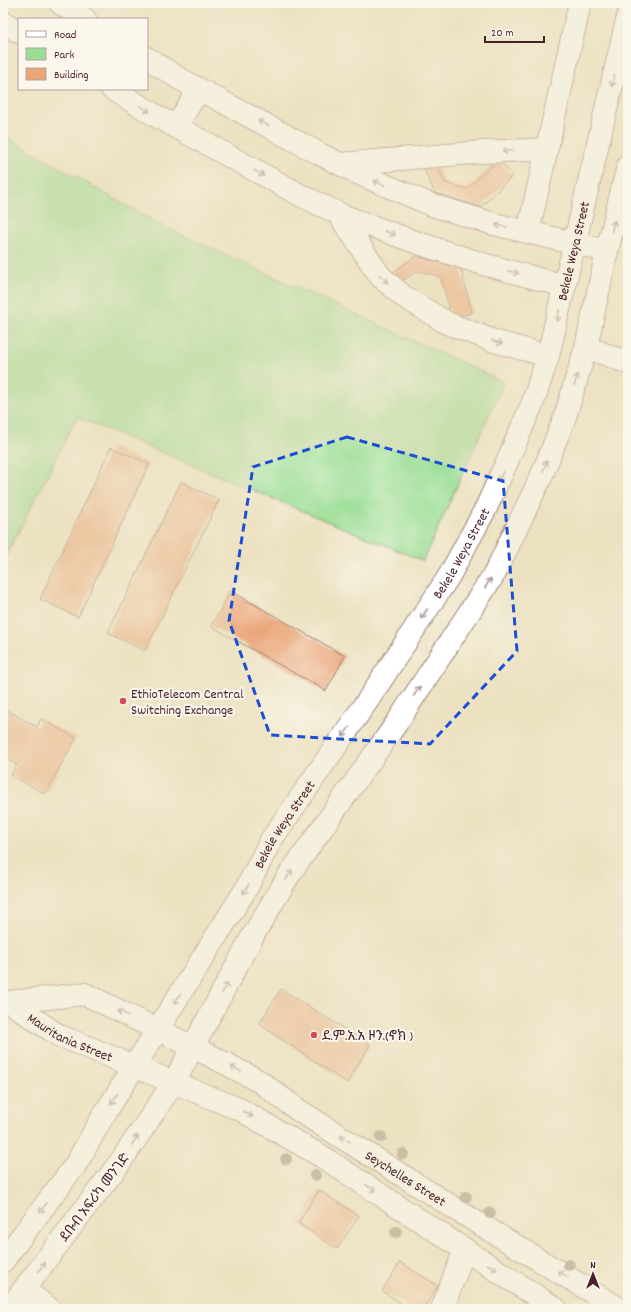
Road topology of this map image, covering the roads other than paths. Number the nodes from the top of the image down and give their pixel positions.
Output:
1 (60, 3) edge
2 (580, 3) edge
3 (628, 16) edge
4 (83, 18) edge
5 (3, 22) edge
6 (18, 31) edge
7 (148, 59) edge
8 (199, 89) junction
9 (114, 90) edge
10 (176, 127) junction
11 (546, 149) junction
12 (340, 164) junction
13 (628, 166) edge
14 (338, 213) junction
15 (528, 232) junction
16 (575, 244) junction
17 (607, 251) junction
18 (565, 286) junction
19 (586, 347) junction
20 (548, 356) junction
21 (628, 363) edge
22 (6, 1001) edge
23 (158, 1030) junction
24 (193, 1047) junction
25 (136, 1066) junction
26 (174, 1082) junction
27 (465, 1249) junction
28 (3, 1261) edge
29 (24, 1290) junction
30 (9, 1309) edge
31 (50, 1309) edge
32 (442, 1309) edge
33 (556, 1309) edge
34 (620, 1309) edge

1 - 4 main road
2 - 11 main road
3 -> 16 main road, Bekele Weya Street
5 - 6 main road
7 - 8 main road
8 - 10 main road
12 -> 8 main road
9 -> 10 main road
10 -> 14 main road
11 -> 12 main road
11 - 15 main road
15 -> 12 main road
17 -> 13 main road, ደቡብ አፍሪካ መንገድ
14 -> 18 main road
14 -> 20 main road
15 - 16 main road
16 - 17 main road
16 - 18 main road, Bekele Weya Street
17 - 19 main road, ደቡብ አፍሪካ መንገድ
18 -> 20 main road, Bekele Weya Street
19 - 21 main road
24 -> 19 main road, ደቡብ አፍሪካ መንገድ
20 -> 23 main road, Bekele Weya Street
23 -> 22 main road, Mauritania Street
22 - 25 main road, Mauritania Street
23 - 24 main road, Mauritania Street
23 - 25 main road, Bekele Weya Street
24 - 26 main road, ደቡብ አፍሪካ መንገድ
34 -> 24 main road, Seychelles Street
25 - 26 main road, Mauritania Street
25 -> 28 main road
26 -> 27 main road, Seychelles Street
29 -> 26 main road, ደቡብ አፍሪካ መንገድ
27 - 32 main road
27 -> 33 main road, Seychelles Street
29 - 30 main road, ደቡብ አፍሪካ መንገድ
29 - 31 main road

